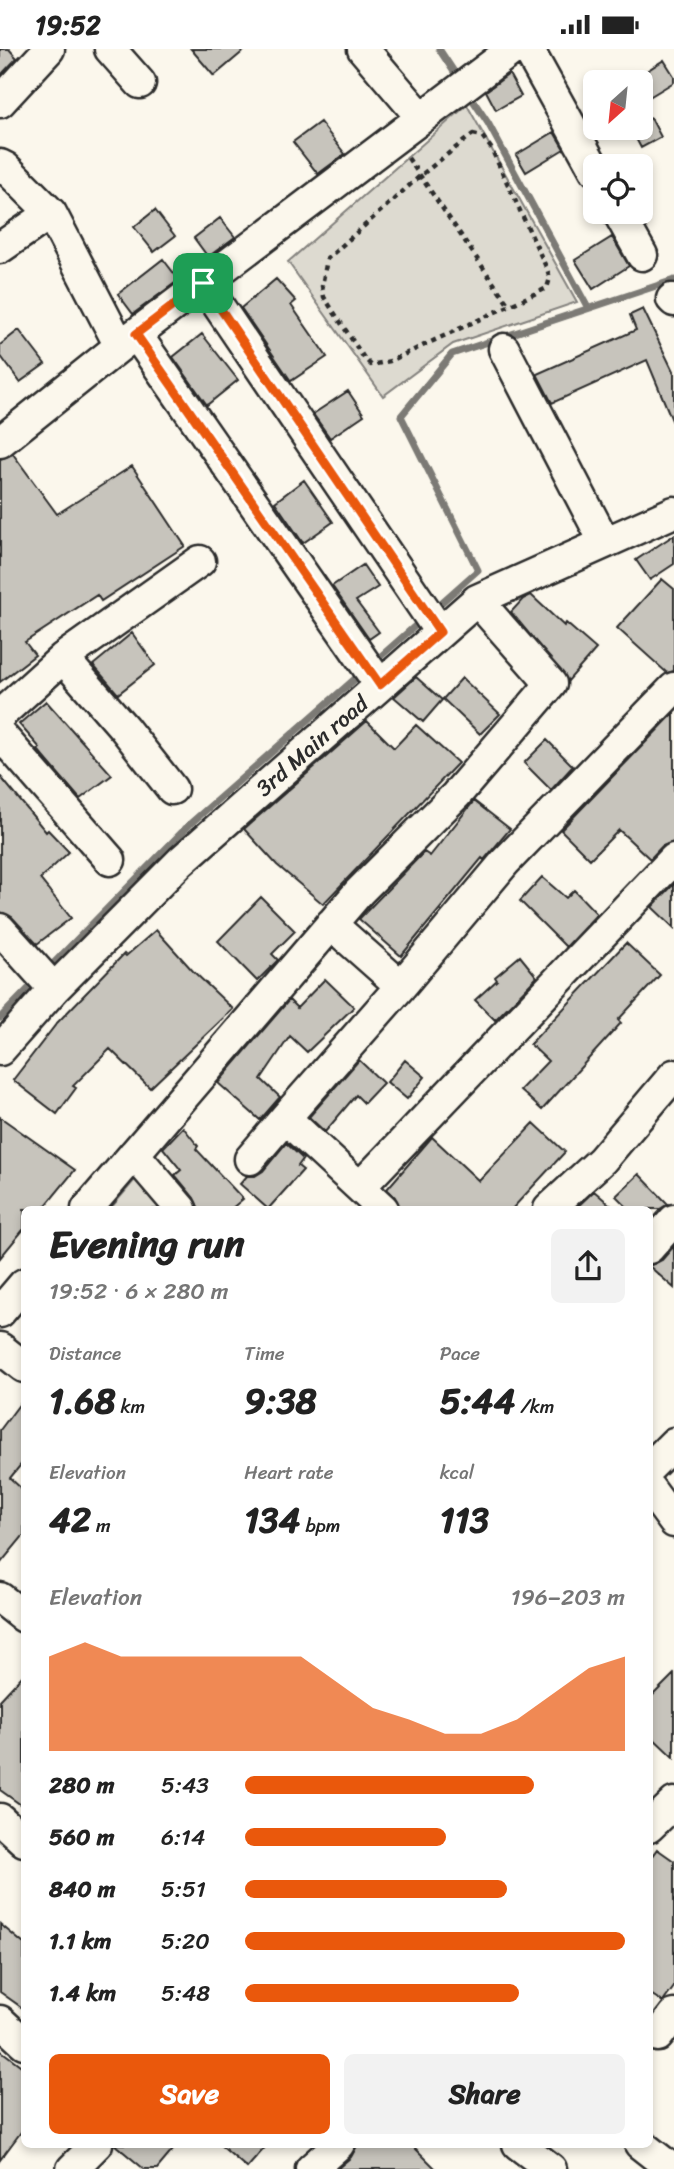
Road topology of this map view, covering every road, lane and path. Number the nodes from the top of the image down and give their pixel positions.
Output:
1 (49, 49) edge
2 (110, 49) edge
3 (363, 49) edge
4 (513, 49) edge
5 (528, 49) edge
6 (140, 83) dead end
7 (0, 102) edge
8 (421, 117) junction
9 (394, 137) junction
10 (586, 154) edge
11 (2, 163) edge
12 (420, 176) junction
13 (51, 213) junction
14 (625, 224) edge
15 (0, 248) edge
16 (642, 255) dead end
17 (203, 283) junction
18 (508, 304) junction
19 (128, 340) junction
20 (504, 349) dead end
21 (0, 442) edge
22 (674, 512) edge
23 (604, 543) junction
24 (200, 561) dead end
25 (477, 600) junction
26 (440, 632) junction
27 (63, 658) junction
28 (380, 685) junction
29 (674, 688) edge
30 (0, 715) edge
31 (0, 734) edge
32 (172, 789) dead end
33 (674, 859) edge
34 (110, 860) dead end
35 (331, 924) junction
36 (0, 929) edge
37 (46, 980) junction
38 (401, 986) junction
39 (0, 1050) edge
40 (674, 1075) edge
41 (285, 1118) junction
42 (134, 1154) junction
43 (250, 1159) dead end
44 (360, 1187) junction
45 (91, 1206) edge
46 (178, 1206) edge
47 (380, 1206) edge
48 (552, 1206) edge
49 (674, 1220) edge
50 (653, 1244) edge
51 (21, 1287) edge
52 (0, 1313) edge
53 (0, 1347) edge
54 (21, 1364) edge
55 (674, 1443) edge
56 (653, 1464) edge
57 (653, 1493) edge
58 (674, 1522) edge
59 (674, 1803) edge
60 (0, 1819) edge
61 (653, 1823) edge
62 (21, 1839) edge
63 (0, 2021) edge
64 (21, 2040) edge
65 (93, 2148) edge
66 (335, 2148) edge
67 (527, 2148) edge
68 (645, 2148) edge
69 (552, 2159) edge
70 (72, 2169) edge
71 (311, 2169) edge
72 (672, 2169) edge

1 - 7 street
2 - 6 street
3 - 8 street
4 - 8 street
5 - 10 street
8 - 9 street
9 - 12 path
9 - 17 street
11 - 13 street
12 - 18 path
12 - 18 path
12 - 18 path
13 - 15 street
13 - 19 street
14 - 16 street
17 - 19 street
17 - 26 street
19 - 21 street
19 - 28 street
20 - 23 street
22 - 23 street, 3rd Main road
23 - 25 street, 3rd Main road
24 - 27 street
25 - 26 street, 3rd Main road
25 - 35 street
26 - 28 street, 3rd Main road
27 - 30 street
27 - 32 street
28 - 37 street, 3rd Main road
29 - 38 street
31 - 34 street
33 - 44 street
35 - 38 street
35 - 42 street
36 - 37 street
37 - 39 street, 3rd Main road
38 - 41 street
40 - 48 street
41 - 43 street
41 - 44 street
42 - 45 street
42 - 46 street
44 - 47 street
49 - 50 street
51 - 52 street
53 - 54 street
55 - 56 street
57 - 58 street
59 - 61 street
60 - 62 street
63 - 64 street
65 - 70 street
66 - 71 street
67 - 69 street
68 - 72 street

